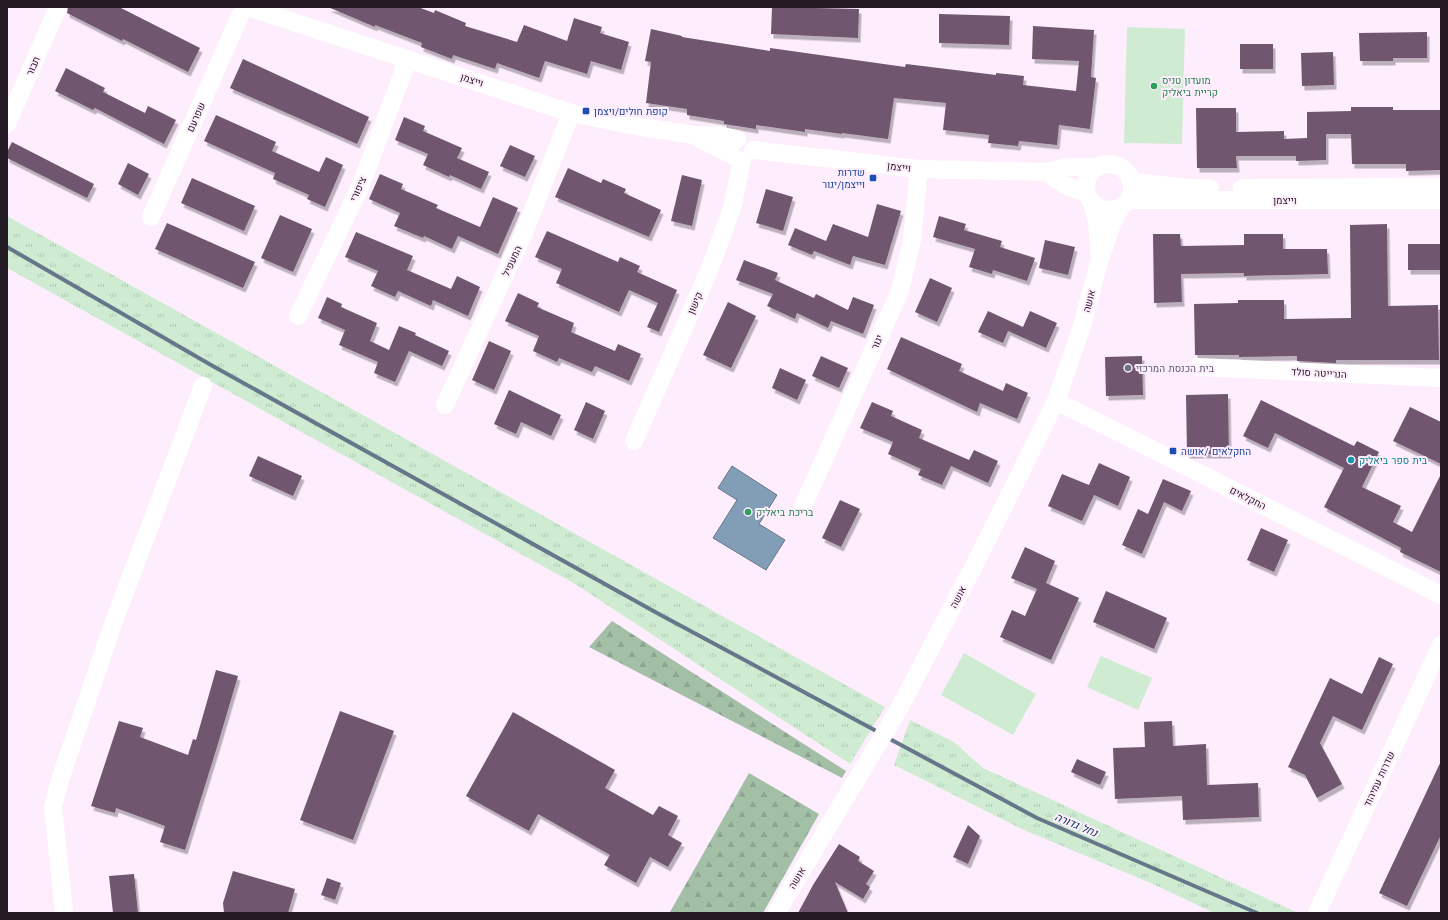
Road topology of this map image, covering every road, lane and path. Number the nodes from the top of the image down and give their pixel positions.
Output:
1 (58, 7) edge
2 (246, 10) edge
3 (408, 59) junction
4 (571, 113) junction
5 (7, 124) edge
6 (741, 151) junction
7 (1096, 167) junction
8 (919, 169) junction
9 (1046, 172) junction
10 (1132, 182) junction
11 (1441, 187) edge
12 (1089, 198) junction
13 (1441, 200) edge
14 (1125, 203) junction
15 (151, 217) dead end
16 (1100, 262) junction
17 (298, 316) dead end
18 (1198, 367) dead end
19 (1441, 378) edge
20 (203, 386) dead end
21 (1056, 401) junction
22 (445, 405) dead end
23 (634, 441) dead end
24 (802, 506) dead end
25 (1441, 594) edge
26 (1441, 645) edge
27 (64, 913) edge
28 (776, 913) edge
29 (1317, 913) edge

1 - 5 street, תבור
2 - 3 street, וייצמן
2 - 15 street, שפרעם
3 - 4 street, וייצמן
3 - 17 street, ציפורי
4 - 6 street, וייצמן
4 - 22 street, המעפיל
6 - 8 street, וייצמן
6 - 23 street, קישון
7 - 9 street, וייצמן
7 - 10 street
7 - 12 street
8 - 9 street, וייצמן
8 - 24 street, יגור
9 - 12 street
10 - 11 street, וייצמן
10 - 14 street
12 - 14 street
12 - 16 street, אושה
13 - 14 street, וייצמן
14 - 16 street, אושה
16 - 21 street, אושה
18 - 19 street, הנרייטה סולד
20 - 27 street
21 - 25 street, החקלאים
21 - 28 street, אושה
26 - 29 street, שדרות עמיהוד

